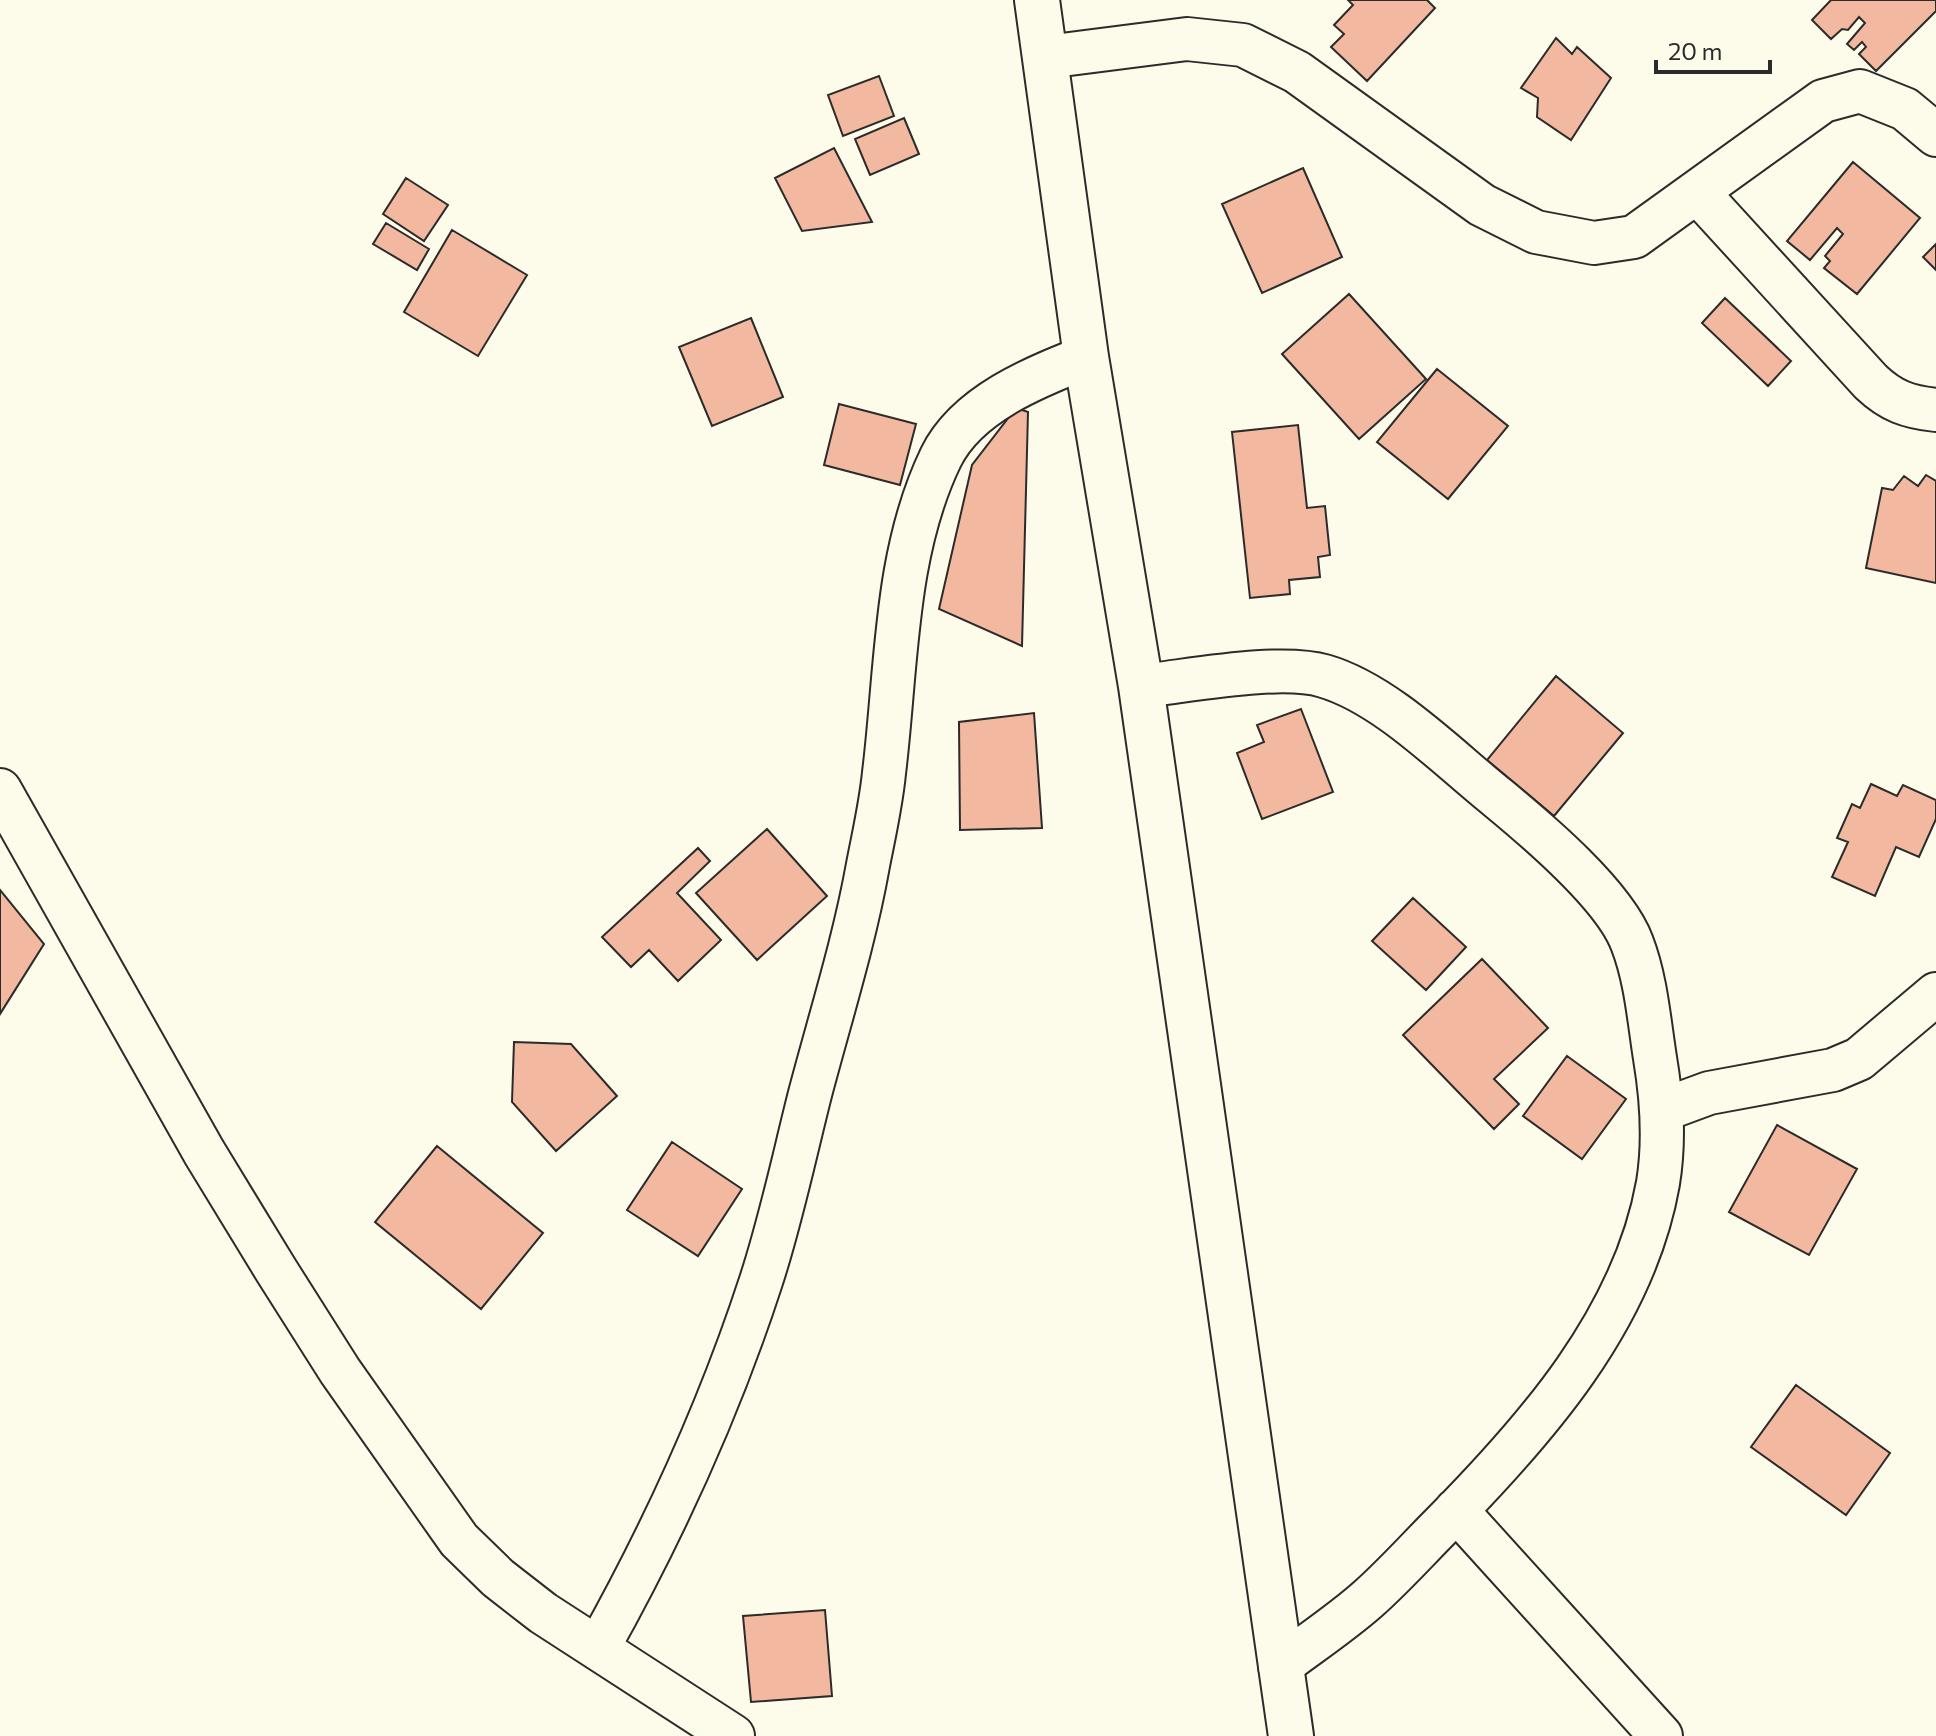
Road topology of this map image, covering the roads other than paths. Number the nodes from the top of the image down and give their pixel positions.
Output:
1 (1037, 0) edge
2 (1046, 57) junction
3 (1936, 135) edge
4 (1699, 194) junction
5 (1086, 357) junction
6 (1936, 410) edge
7 (1141, 686) junction
8 (0, 790) edge
9 (1936, 994) edge
10 (1663, 1110) junction
11 (1456, 1510) junction
12 (598, 1648) junction
13 (1280, 1666) junction
14 (733, 1736) edge
15 (1291, 1736) edge
16 (1661, 1736) edge

1 - 2 main road
2 - 4 street
2 - 5 main road
3 - 4 street
4 - 6 street
5 - 7 main road
5 - 12 street
7 - 10 street
7 - 13 main road
8 - 12 street
9 - 10 street
10 - 11 street
11 - 13 street
11 - 16 street
12 - 14 street
13 - 15 main road

